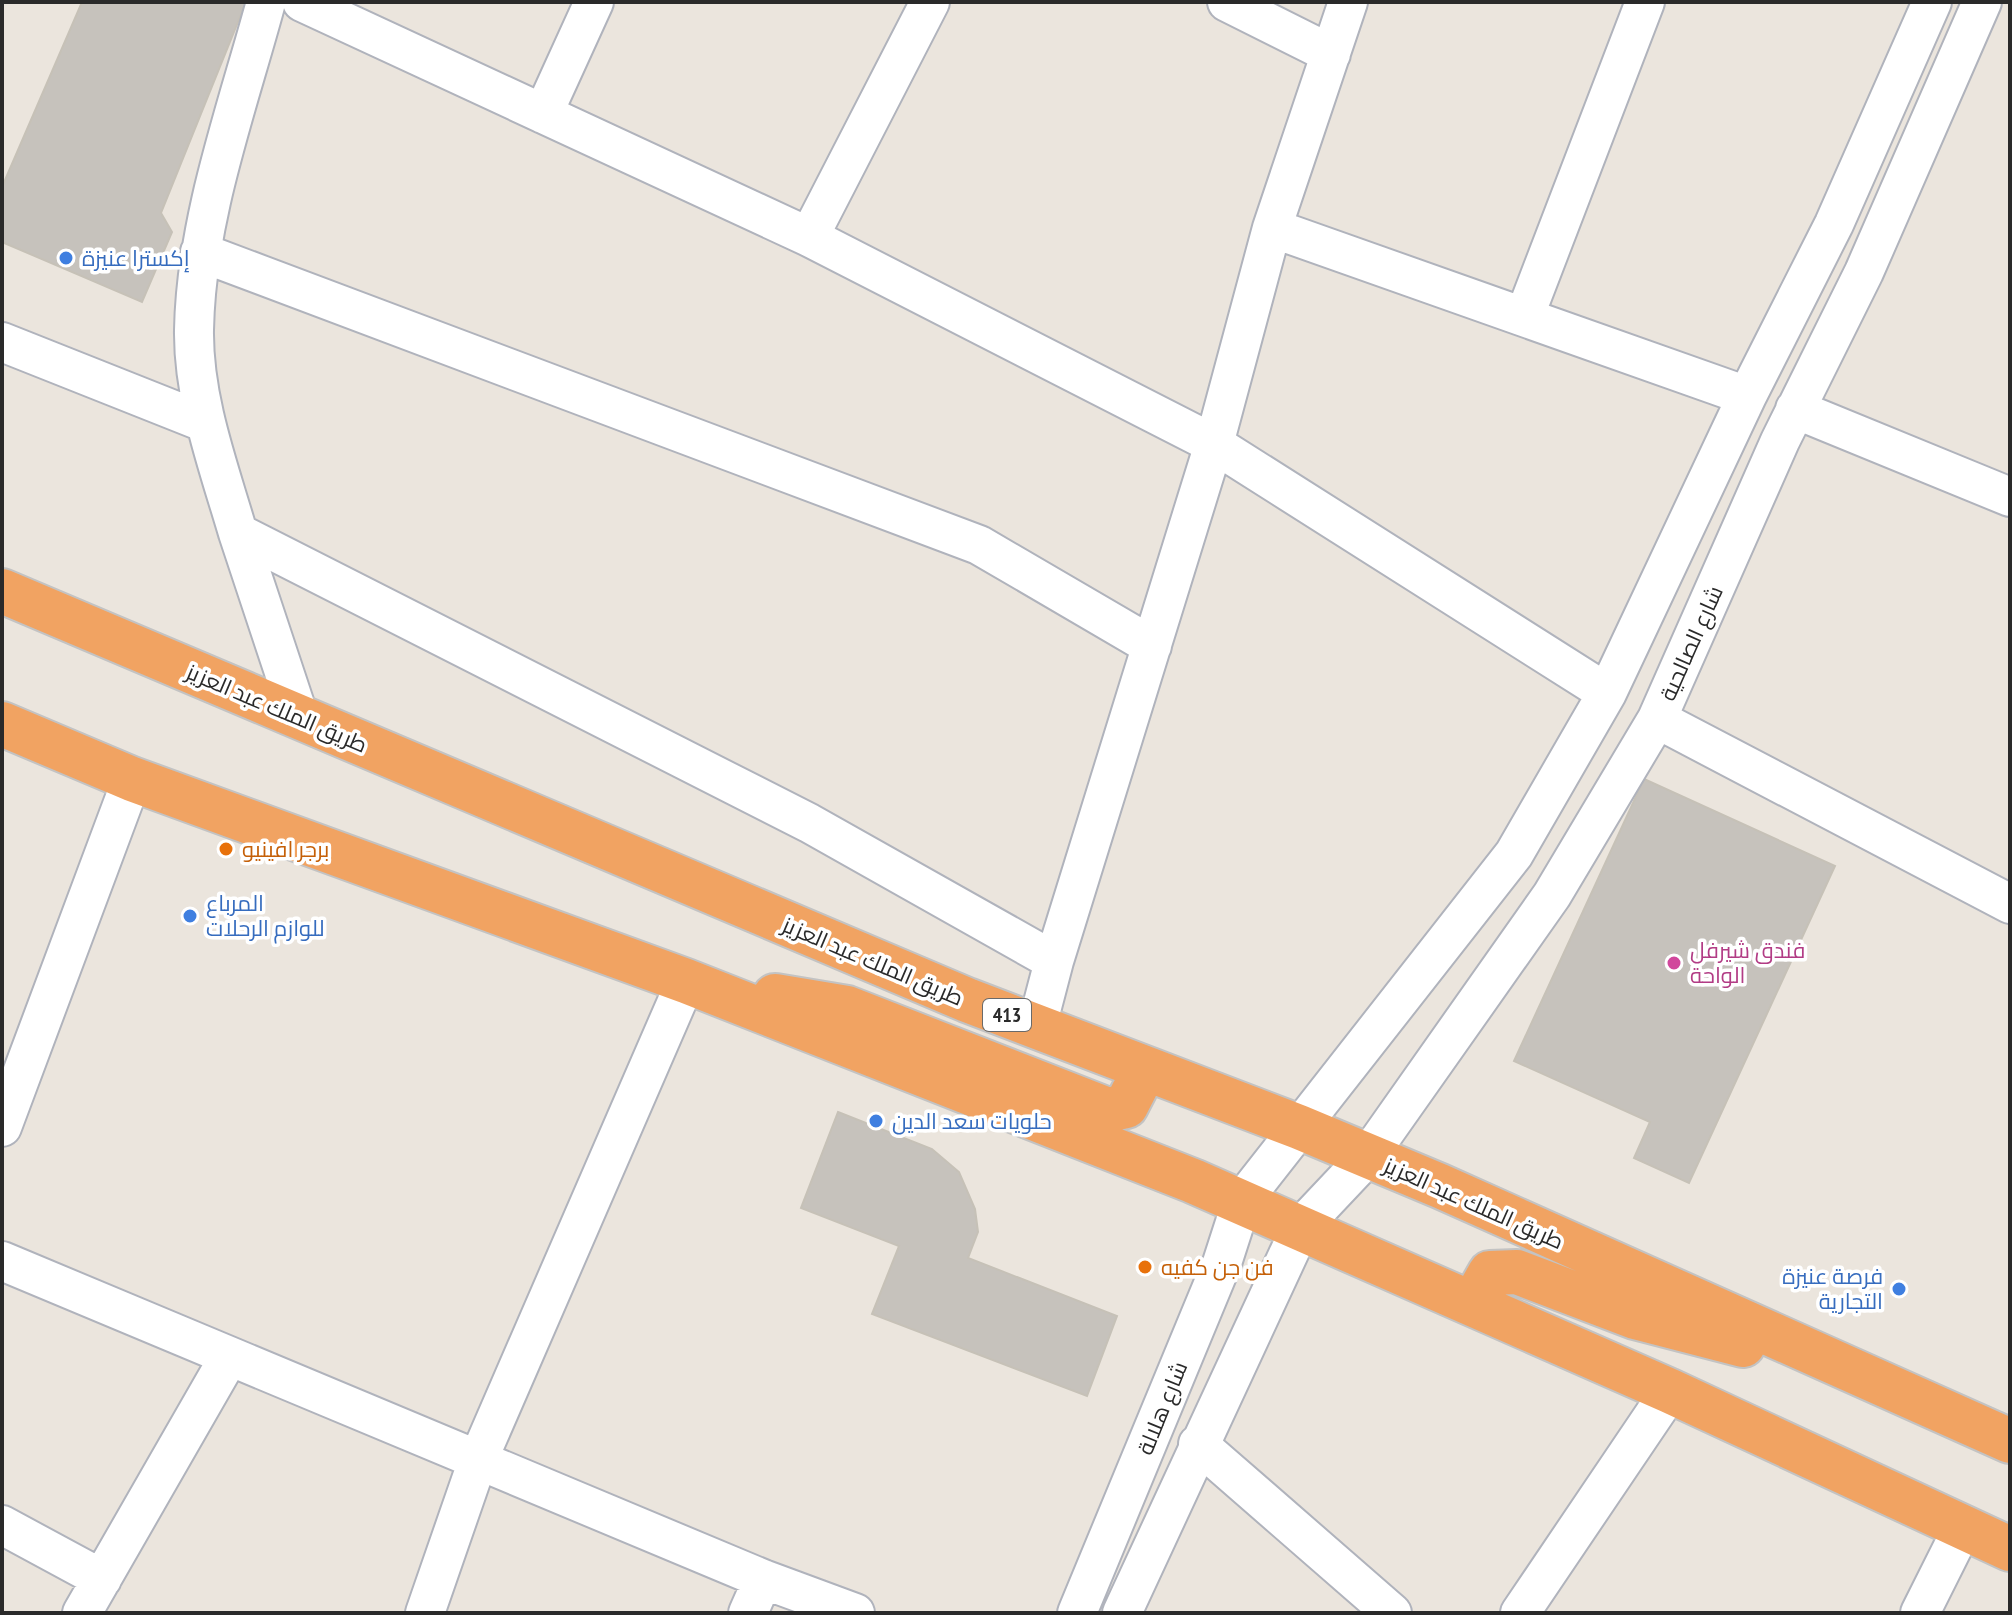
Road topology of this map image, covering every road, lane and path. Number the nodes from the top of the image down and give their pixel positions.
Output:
1 (266, 2) edge
2 (302, 2) edge
3 (594, 2) edge
4 (930, 2) edge
5 (1227, 2) edge
6 (1348, 2) edge
7 (1645, 2) edge
8 (1932, 2) edge
9 (1982, 2) edge
10 (1331, 54) junction
11 (543, 114) junction
12 (1272, 228) junction
13 (809, 237) junction
14 (200, 252) junction
15 (1525, 315) junction
16 (2, 342) edge
17 (1747, 396) junction
18 (1795, 409) junction
19 (206, 423) junction
20 (1214, 444) junction
21 (2010, 497) edge
22 (238, 533) junction
23 (2, 591) edge
24 (1152, 646) junction
25 (1607, 693) junction
26 (299, 717) junction
27 (1657, 719) junction
28 (2, 724) edge
29 (132, 779) junction
30 (2010, 904) edge
31 (1054, 961) junction
32 (686, 981) junction
33 (1037, 1026) junction
34 (1144, 1071) junction
35 (4, 1115) edge
36 (1299, 1127) junction
37 (1368, 1156) junction
38 (1242, 1201) junction
39 (1301, 1227) junction
40 (2, 1261) edge
41 (1473, 1303) junction
42 (229, 1357) junction
43 (1869, 1378) junction
44 (1670, 1391) junction
45 (2010, 1441) edge
46 (1198, 1444) junction
47 (478, 1460) junction
48 (2, 1525) edge
49 (1962, 1529) junction
50 (2010, 1549) edge
51 (102, 1579) junction
52 (756, 1596) edge
53 (82, 1613) edge
54 (425, 1613) edge
55 (855, 1613) edge
56 (1077, 1613) edge
57 (1122, 1613) edge
58 (1392, 1613) edge
59 (1520, 1613) edge
60 (1920, 1613) edge

1 - 14 street
2 - 11 street
3 - 11 street
4 - 13 street
5 - 10 street
6 - 10 street
7 - 15 street
8 - 17 street
9 - 18 street, شارع الصالحية
10 - 12 street
11 - 13 street
12 - 15 street
12 - 20 street
13 - 20 street
14 - 19 street
14 - 24 street
15 - 17 street
16 - 19 street
17 - 25 street
18 - 21 street
18 - 27 street, شارع الصالحية
19 - 22 street
20 - 24 street
20 - 25 street
22 - 26 street
22 - 31 street
23 - 26 highway, طريق الملك عبد العزيز / 413
24 - 31 street
25 - 36 street
26 - 33 highway, طريق الملك عبد العزيز / 413
27 - 30 street
27 - 37 street, شارع الصالحية
28 - 29 highway
29 - 32 highway
29 - 35 street
31 - 33 street
32 - 34 highway
32 - 38 highway
32 - 47 street
33 - 34 highway, طريق الملك عبد العزيز / 413
34 - 36 highway, طريق الملك عبد العزيز / 413
36 - 37 highway, طريق الملك عبد العزيز / 413
36 - 38 street
37 - 39 street, شارع الصالحية
37 - 43 highway, طريق الملك عبد العزيز / 413
38 - 39 highway
38 - 56 street, شارع هلالة
39 - 41 highway
39 - 46 street, شارع هلالة
40 - 42 street
41 - 43 highway
41 - 44 highway
42 - 47 street
42 - 51 street
43 - 45 highway, طريق الملك عبد العزيز / 413
44 - 49 highway
44 - 59 street
46 - 57 street, شارع هلالة
46 - 58 street
47 - 52 street
47 - 54 street
48 - 51 street
49 - 50 highway
49 - 60 street
51 - 53 street
52 - 55 street

